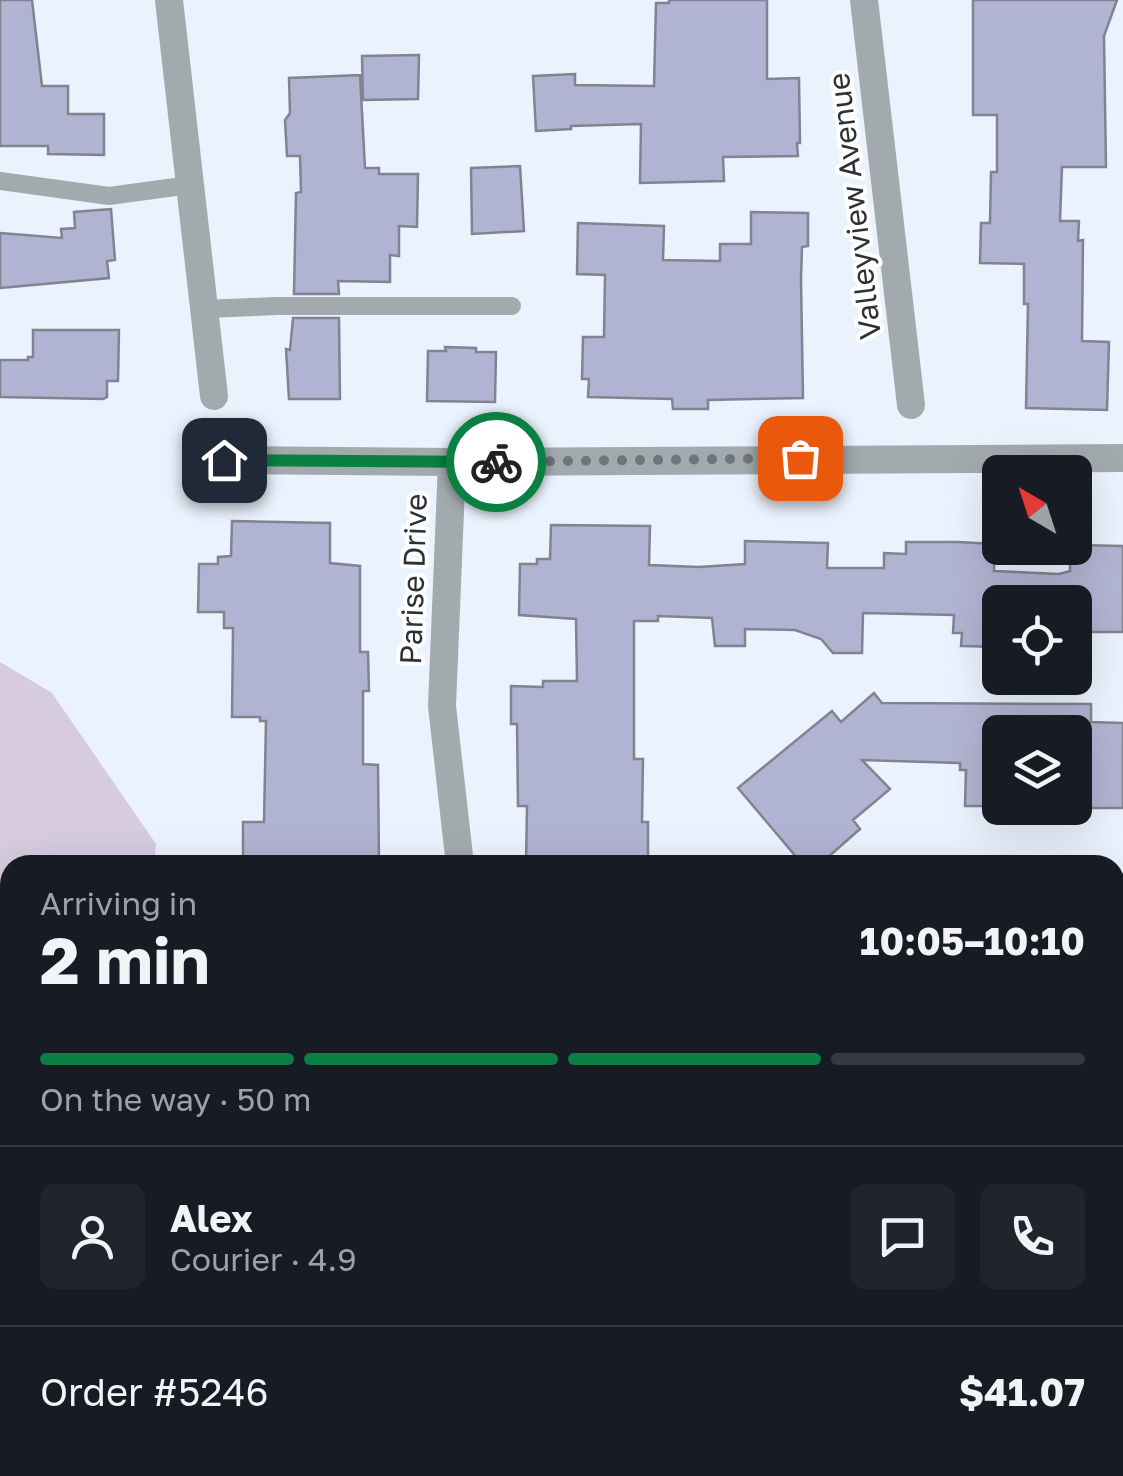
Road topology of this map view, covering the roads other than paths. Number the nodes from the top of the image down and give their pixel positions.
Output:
1 (169, 0) edge
2 (864, 0) edge
3 (0, 181) edge
4 (190, 185) junction
5 (512, 306) dead end
6 (205, 309) junction
7 (214, 396) dead end
8 (911, 405) dead end
9 (1123, 458) edge
10 (224, 460) dead end
11 (452, 462) junction
12 (459, 855) edge

1 - 4 street
2 - 8 street, Valleyview Avenue
3 - 4 lane
4 - 6 street
5 - 6 lane
6 - 7 street
9 - 11 street
10 - 11 street, Parise Drive
11 - 12 street, Parise Drive

